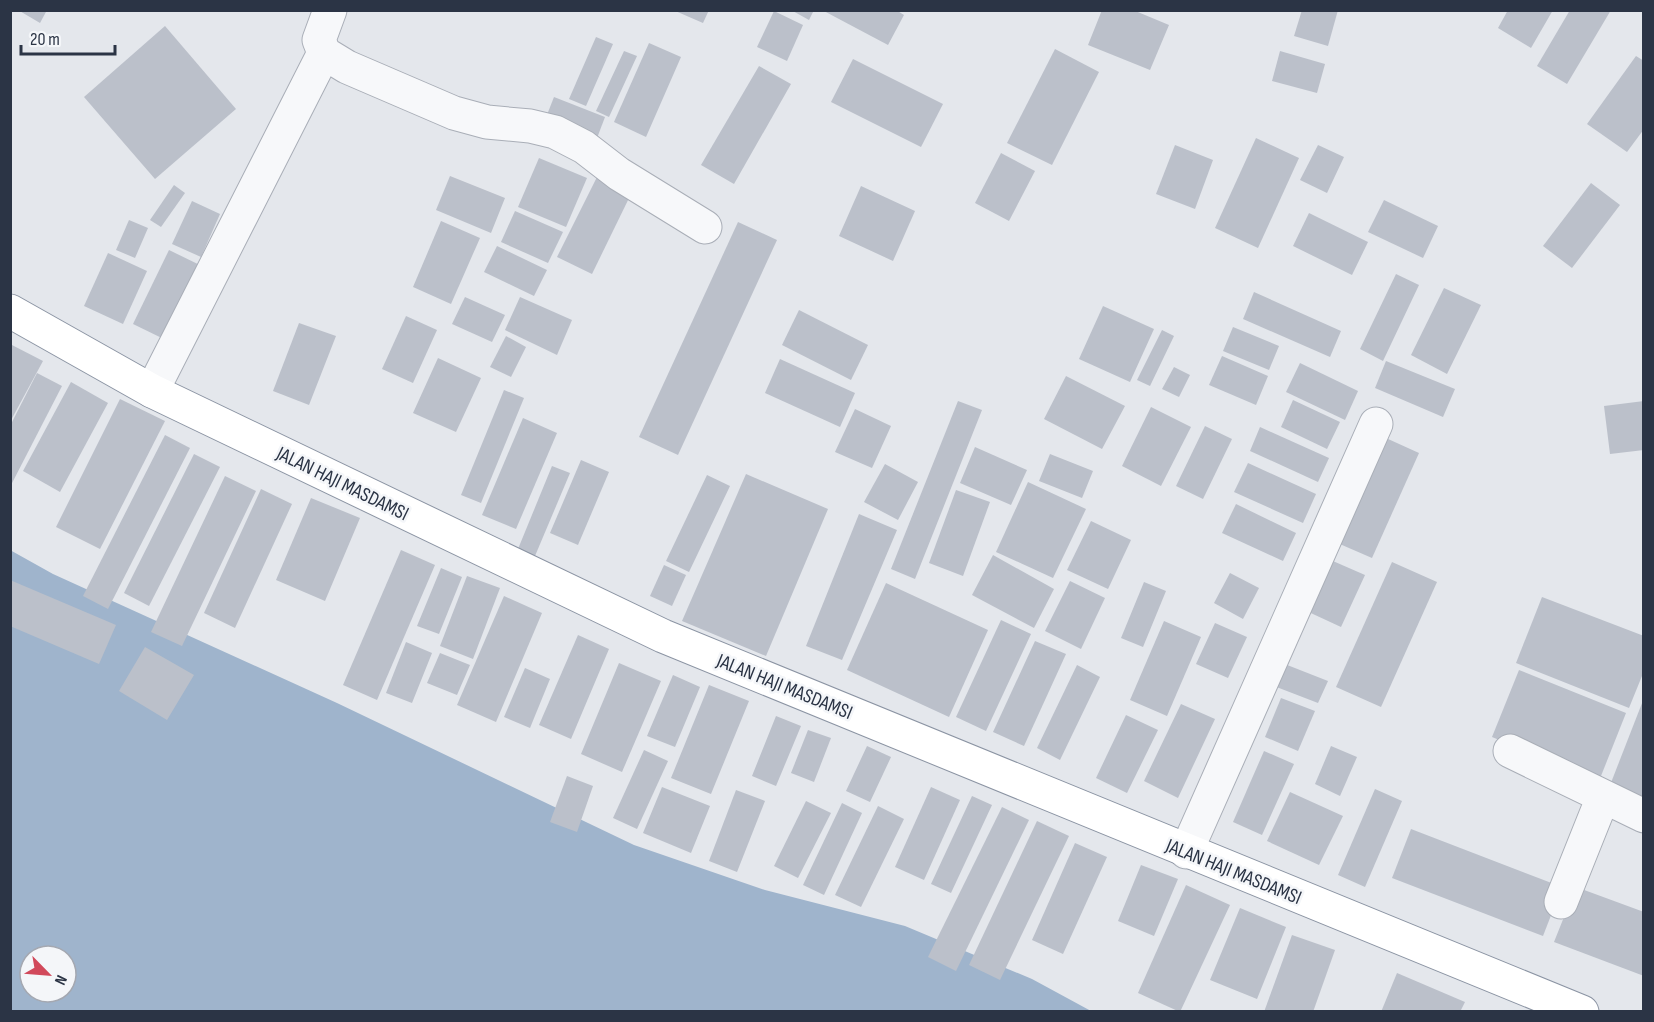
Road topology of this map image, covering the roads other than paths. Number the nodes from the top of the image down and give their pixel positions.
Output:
1 (330, 10) edge
2 (324, 53) junction
3 (705, 227) dead end
4 (10, 311) edge
5 (152, 391) junction
6 (1376, 424) dead end
7 (1510, 751) dead end
8 (1603, 797) junction
9 (1644, 816) edge
10 (1186, 852) junction
11 (1561, 902) dead end
12 (1582, 1011) edge

1 - 2 street
2 - 3 street
2 - 5 street
4 - 5 highway, JALAN HAJI MASDAMSI
5 - 10 highway, JALAN HAJI MASDAMSI
6 - 10 street
7 - 8 street
8 - 9 street
8 - 11 street
10 - 12 highway, JALAN HAJI MASDAMSI

